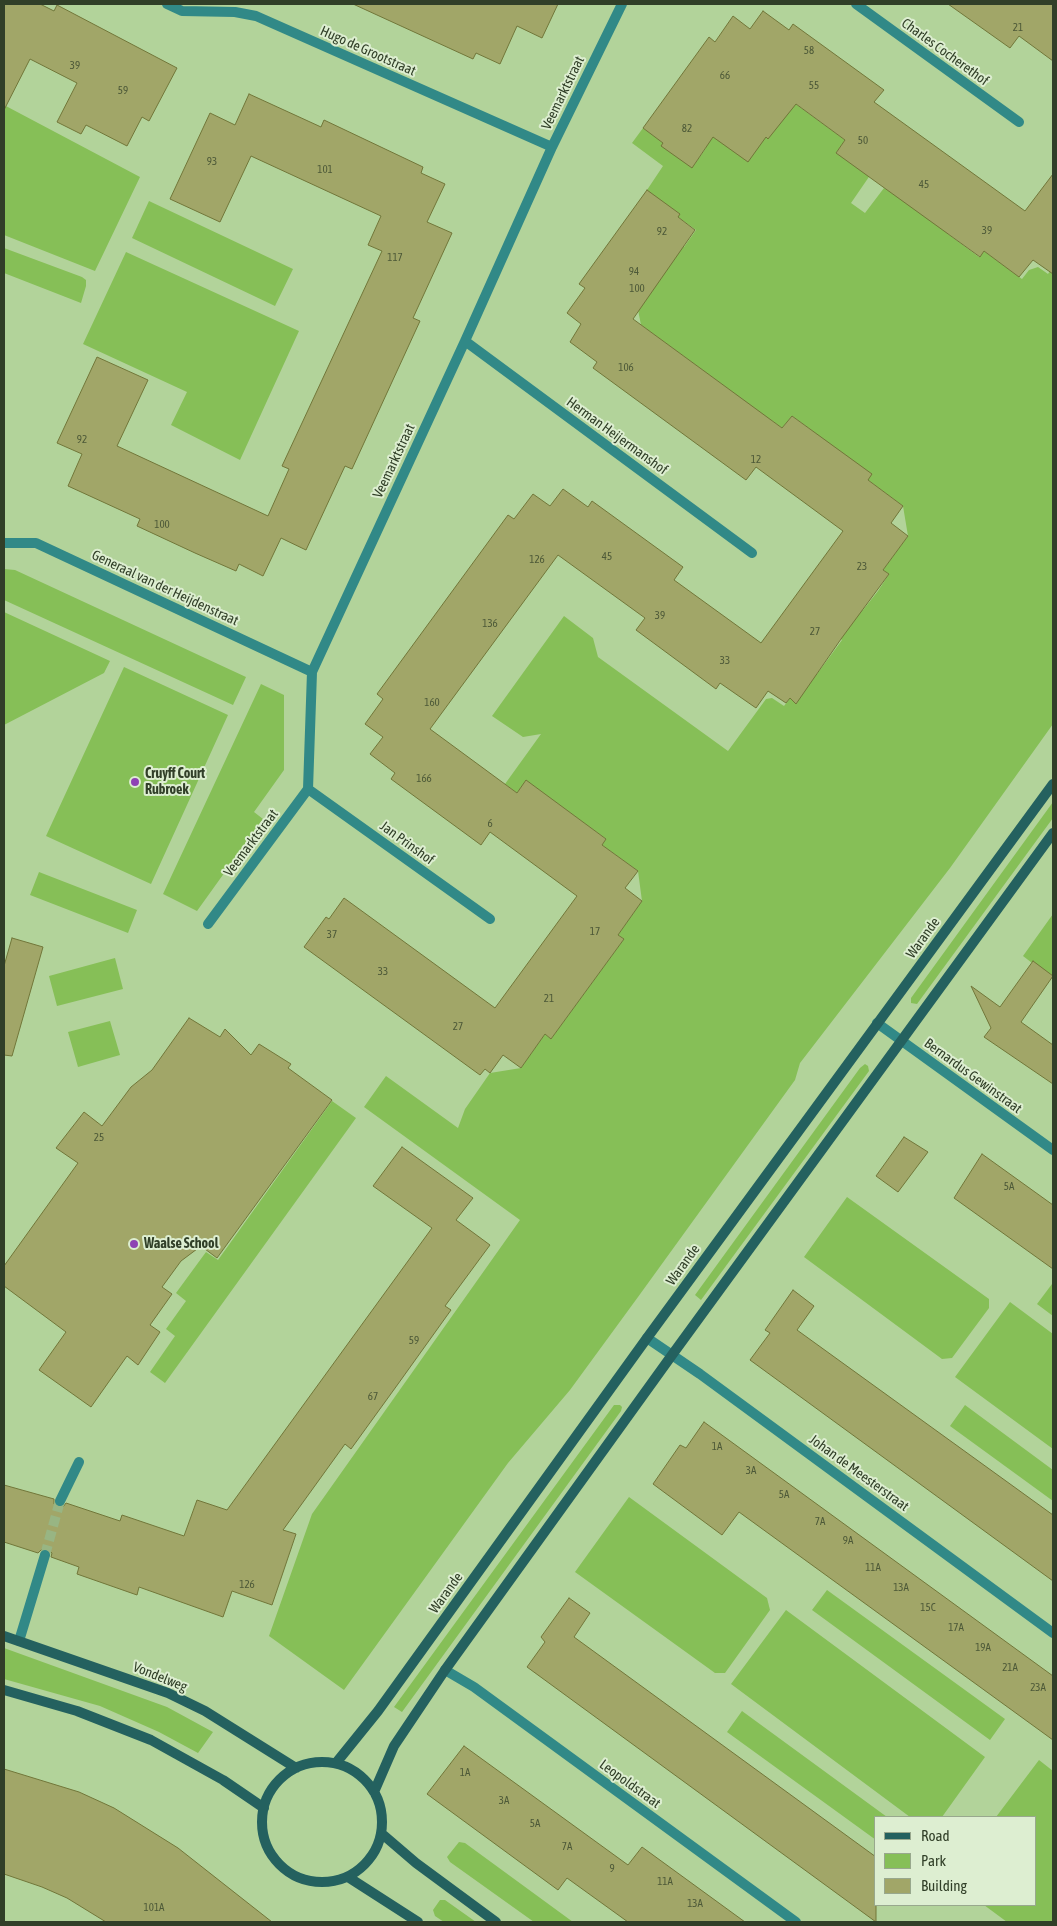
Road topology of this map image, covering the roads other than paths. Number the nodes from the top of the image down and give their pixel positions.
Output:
1 (167, 4) edge
2 (622, 4) edge
3 (856, 4) edge
4 (1019, 122) dead end
5 (552, 147) junction
6 (465, 341) junction
7 (4, 543) edge
8 (752, 553) dead end
9 (312, 672) junction
10 (1053, 784) edge
11 (308, 789) junction
12 (1053, 832) edge
13 (490, 919) dead end
14 (208, 924) dead end
15 (878, 1023) junction
16 (901, 1041) junction
17 (1053, 1150) edge
18 (646, 1338) junction
19 (672, 1355) junction
20 (80, 1462) dead end
21 (60, 1501) tunnel mouth
22 (45, 1555) tunnel mouth
23 (1053, 1633) edge
24 (4, 1636) edge
25 (19, 1641) junction
26 (445, 1670) junction
27 (4, 1690) edge
28 (336, 1764) junction
29 (296, 1768) junction
30 (374, 1792) junction
31 (264, 1808) junction
32 (381, 1833) junction
33 (348, 1877) junction
34 (418, 1922) edge
35 (496, 1922) edge
36 (796, 1922) edge

1 - 5 street, Hugo de Grootstraat
2 - 5 street, Veemarktstraat
3 - 4 street, Charles Cocherethof
5 - 6 street, Veemarktstraat
6 - 8 street, Herman Heijermanshof
6 - 9 street, Veemarktstraat
7 - 9 street, Generaal van der Heijdenstraat
9 - 11 street, Veemarktstraat
10 - 15 street, Warande
11 - 13 street, Jan Prinshof
11 - 14 street, Veemarktstraat
12 - 16 street
15 - 16 street, Bernardus Gewinstraat
15 - 18 street, Warande
16 - 17 street, Bernardus Gewinstraat
16 - 19 street
18 - 19 street, Johan de Meesterstraat
18 - 28 street, Warande
19 - 23 street, Johan de Meesterstraat
19 - 26 street
20 - 21 street
22 - 25 street
24 - 25 street, Vondelweg
25 - 29 street, Vondelweg
26 - 30 street
26 - 36 street, Leopoldstraat
27 - 31 street
28 - 29 street
28 - 30 street
29 - 31 street
30 - 32 street
31 - 33 street
32 - 33 street
32 - 35 street
33 - 34 street

